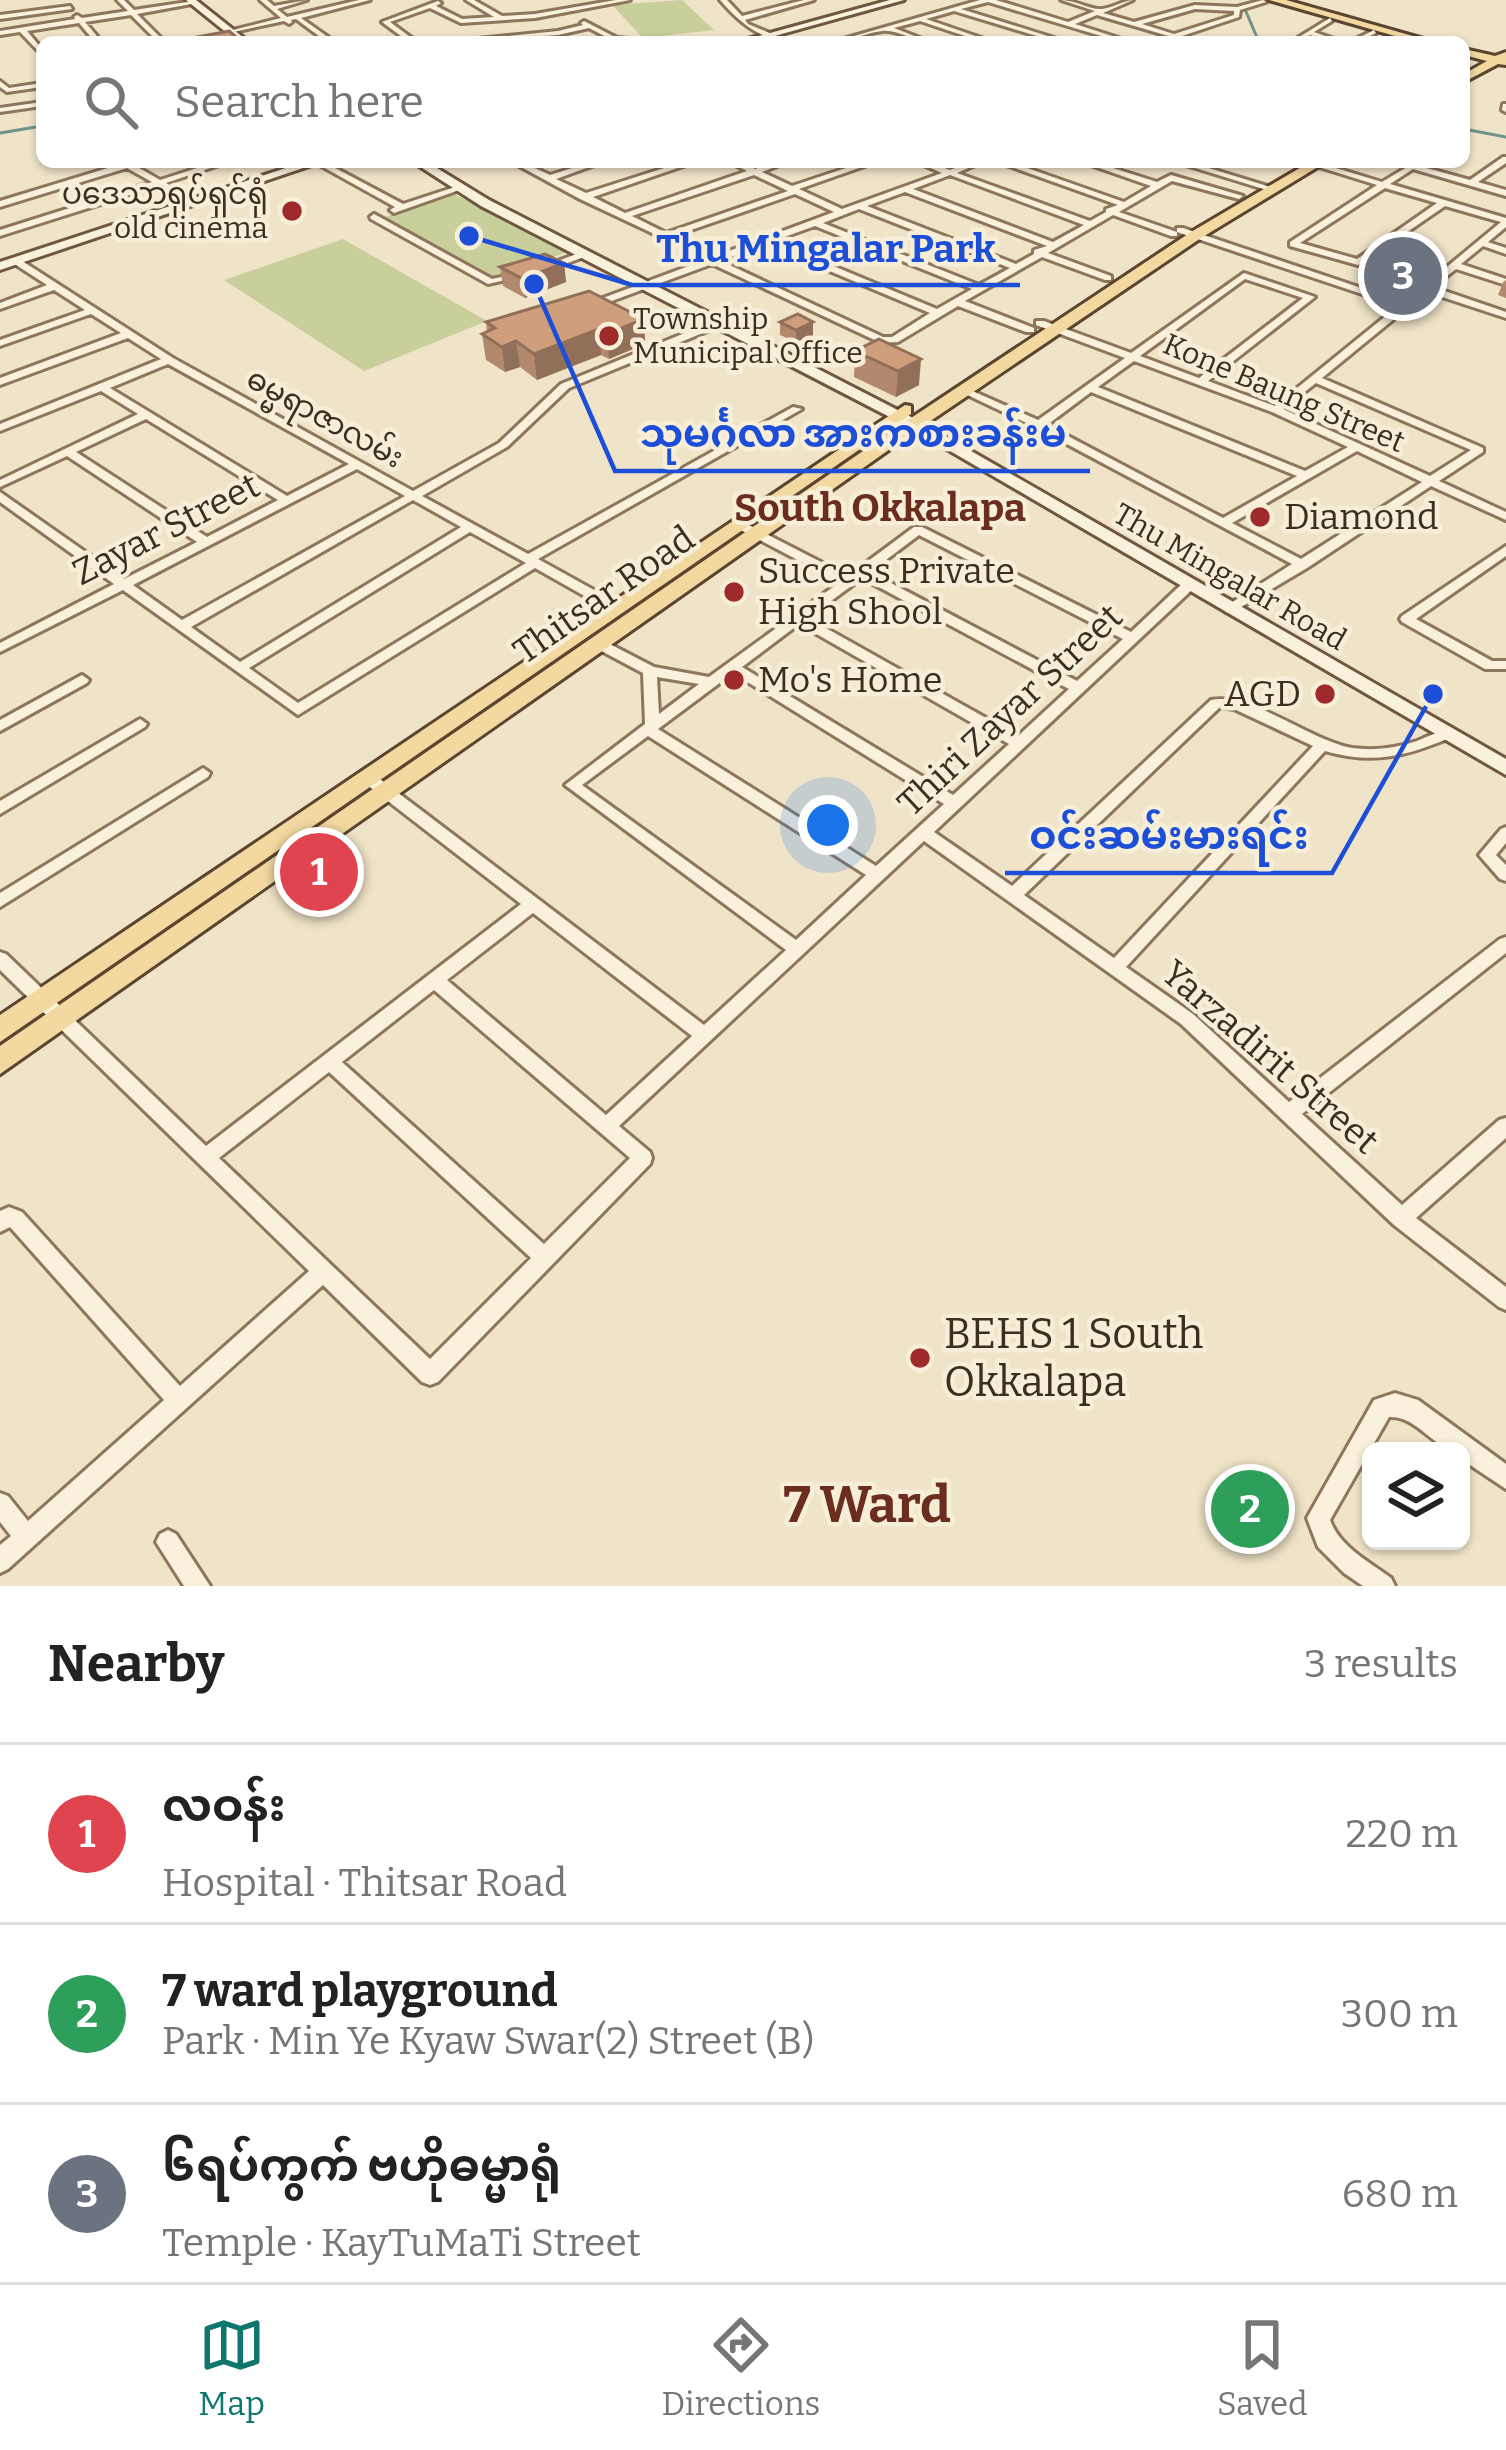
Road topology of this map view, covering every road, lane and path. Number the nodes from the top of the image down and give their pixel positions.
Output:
1 (120, 0) edge
2 (263, 0) edge
3 (304, 0) edge
4 (367, 0) edge
5 (442, 0) edge
6 (469, 0) edge
7 (541, 0) edge
8 (627, 0) edge
9 (723, 0) edge
10 (767, 0) edge
11 (811, 0) edge
12 (899, 0) edge
13 (988, 0) edge
14 (1064, 0) edge
15 (1128, 0) edge
16 (1274, 0) edge
17 (616, 1) edge
18 (1260, 1) edge
19 (192, 2) edge
20 (67, 4) edge
21 (433, 7) junction
22 (785, 7) junction
23 (272, 8) junction
24 (954, 9) junction
25 (1237, 9) junction
26 (561, 10) junction
27 (1096, 11) junction
28 (1312, 13) junction
29 (131, 14) junction
30 (0, 17) edge
31 (502, 18) junction
32 (739, 19) junction
33 (920, 19) junction
34 (1330, 20) junction
35 (294, 21) junction
36 (80, 22) junction
37 (1068, 24) junction
38 (1135, 24) junction
39 (590, 26) junction
40 (887, 28) junction
41 (23, 31) junction
42 (231, 32) junction
43 (1374, 32) junction
44 (0, 33) edge
45 (1309, 33) junction
46 (768, 35) junction
47 (93, 36) edge
48 (155, 36) edge
49 (236, 36) edge
50 (321, 36) edge
51 (405, 36) edge
52 (523, 36) edge
53 (609, 36) edge
54 (764, 36) edge
55 (771, 36) edge
56 (857, 36) edge
57 (910, 36) edge
58 (972, 36) edge
59 (1045, 36) joint
60 (1108, 36) edge
61 (1165, 36) edge
62 (1181, 36) edge
63 (1304, 36) edge
64 (1319, 36) edge
65 (1366, 36) edge
66 (1389, 36) edge
67 (1404, 36) edge
68 (36, 46) edge
69 (0, 83) edge
70 (36, 86) edge
71 (36, 105) edge
72 (0, 110) edge
73 (1486, 154) dead end
74 (113, 168) edge
75 (136, 168) edge
76 (205, 168) edge
77 (299, 168) edge
78 (328, 168) edge
79 (429, 168) edge
80 (528, 168) edge
81 (580, 168) edge
82 (672, 168) edge
83 (746, 168) edge
84 (766, 168) edge
85 (855, 168) edge
86 (936, 168) edge
87 (962, 168) edge
88 (1019, 168) edge
89 (1105, 168) edge
90 (1208, 168) edge
91 (1301, 168) edge
92 (1326, 168) edge
93 (1409, 168) edge
94 (1419, 168) edge
95 (754, 172) junction
96 (949, 173) junction
97 (548, 178) junction
98 (158, 183) junction
99 (1471, 183) junction
100 (1157, 185) junction
101 (1382, 185) junction
102 (1265, 187) junction
103 (461, 188) junction
104 (905, 189) junction
105 (793, 190) junction
106 (1506, 193) edge
107 (1239, 196) junction
108 (583, 197) junction
109 (194, 202) junction
110 (1443, 202) junction
111 (0, 203) edge
112 (1123, 204) junction
113 (859, 206) junction
114 (401, 207) junction
115 (841, 212) junction
116 (1109, 212) junction
117 (622, 216) junction
118 (814, 222) junction
119 (1506, 222) edge
120 (0, 223) edge
121 (1087, 223) junction
122 (5, 231) edge
123 (1184, 233) junction
124 (765, 241) junction
125 (1481, 243) junction
126 (1050, 244) junction
127 (1374, 251) junction
128 (1506, 251) edge
129 (1036, 252) junction
130 (584, 254) junction
131 (712, 260) junction
132 (16, 261) junction
133 (1454, 265) junction
134 (0, 266) edge
135 (1013, 266) junction
136 (1443, 274) junction
137 (1108, 278) junction
138 (1506, 282) edge
139 (644, 284) junction
140 (52, 287) junction
141 (977, 288) junction
142 (1426, 288) junction
143 (955, 301) junction
144 (1404, 305) junction
145 (0, 306) edge
146 (590, 306) junction
147 (90, 311) junction
148 (938, 313) junction
149 (570, 314) edge
150 (1506, 315) edge
151 (608, 316) edge
152 (718, 323) junction
153 (1042, 327) junction
154 (127, 335) junction
155 (645, 335) edge
156 (0, 343) edge
157 (663, 345) junction
158 (1134, 357) junction
159 (169, 359) junction
160 (1314, 378) junction
161 (0, 382) edge
162 (1201, 382) junction
163 (101, 387) junction
164 (1090, 388) junction
165 (964, 391) junction
166 (797, 409) dead end
167 (1276, 410) junction
168 (142, 416) junction
169 (905, 420) junction
170 (1039, 425) junction
171 (0, 428) edge
172 (1358, 446) junction
173 (68, 452) junction
174 (358, 464) junction
175 (1306, 476) junction
176 (1432, 482) junction
177 (0, 484) edge
178 (414, 494) junction
179 (0, 496) edge
180 (287, 500) junction
181 (1506, 517) edge
182 (1225, 522) junction
183 (471, 526) junction
184 (747, 529) junction
185 (206, 542) junction
186 (1506, 550) edge
187 (533, 560) junction
188 (1303, 565) junction
189 (855, 576) junction
190 (124, 584) junction
191 (1190, 584) junction
192 (616, 608) junction
193 (1231, 608) junction
194 (799, 617) junction
195 (184, 625) junction
196 (1132, 638) junction
197 (597, 643) junction
198 (0, 648) edge
199 (1506, 665) edge
200 (241, 667) junction
201 (732, 667) junction
202 (650, 670) junction
203 (82, 680) dead end
204 (712, 682) junction
205 (1078, 688) junction
206 (140, 724) dead end
207 (0, 726) edge
208 (650, 728) junction
209 (1447, 734) junction
210 (1019, 742) junction
211 (1322, 745) junction
212 (1506, 768) edge
213 (203, 773) dead end
214 (377, 784) junction
215 (954, 803) junction
216 (0, 808) edge
217 (923, 832) junction
218 (1506, 833) edge
219 (877, 874) junction
220 (1506, 875) edge
221 (1013, 896) junction
222 (0, 902) edge
223 (531, 905) junction
224 (1506, 944) edge
225 (797, 949) junction
226 (0, 959) edge
227 (1115, 968) junction
228 (436, 981) junction
229 (44, 999) junction
230 (63, 1018) junction
231 (0, 1030) edge
232 (704, 1035) junction
233 (0, 1062) edge
234 (330, 1062) junction
235 (1288, 1113) junction
236 (608, 1125) junction
237 (1506, 1126) edge
238 (206, 1157) junction
239 (1401, 1218) junction
240 (0, 1222) edge
241 (544, 1257) junction
242 (324, 1271) junction
243 (1506, 1300) edge
244 (179, 1401) junction
245 (1506, 1478) edge
246 (0, 1504) edge
247 (26, 1538) junction
248 (168, 1542) dead end
249 (0, 1561) edge
250 (198, 1586) edge
251 (1383, 1586) edge

1 - 29 street
2 - 23 street
3 - 23 street
4 - 35 street
5 - 21 street
6 - 31 street
7 - 26 street
8 - 17 street
9 - 32 street
10 - 22 street
11 - 22 street
12 - 46 main road
13 - 24 street
13 - 37 street
14 - 27 street
15 - 27 street
16 - 28 main road
17 - 26 street
18 - 25 street
18 - 28 main road
19 - 29 street
19 - 42 main road
20 - 30 street
20 - 36 street
21 - 31 street
21 - 51 street
22 - 32 street
23 - 35 street
24 - 33 street
24 - 59 street
25 - 38 street
25 - 62 street
26 - 31 street
26 - 39 street
27 - 37 street
27 - 38 street
28 - 34 main road
28 - 67 main road
29 - 36 street
29 - 48 street
32 - 46 street
33 - 40 street
33 - 58 street
34 - 43 main road
34 - 45 street
35 - 42 street
35 - 50 street
36 - 41 street
36 - 47 street
37 - 59 street
37 - 60 street
38 - 61 street
39 - 52 street
39 - 53 street
40 - 56 street
40 - 57 street
41 - 44 street
41 - 68 street
42 - 49 main road
43 - 65 street
43 - 66 main road
45 - 63 street
45 - 64 street
46 - 54 main road
46 - 55 street
69 - 70 street
71 - 72 street
73 - 99 street
74 - 111 street
75 - 98 street
76 - 98 street
77 - 109 main road
78 - 114 street
79 - 103 main road, Thu Mingalar Road
80 - 97 street
81 - 97 street
82 - 108 street
83 - 95 street
84 - 95 street
85 - 105 street
86 - 96 street
87 - 96 street
88 - 112 street
89 - 100 street
90 - 102 street
91 - 102 main road, Thitsar Road
92 - 101 street
93 - 101 street
94 - 99 street
95 - 105 street
95 - 117 street
96 - 104 street
96 - 121 street
97 - 108 street
98 - 109 street
98 - 122 street
99 - 106 street
100 - 107 street
100 - 112 street
101 - 110 street
101 - 127 street
102 - 107 main road, Thitsar Road
102 - 123 main road, Thitsar Road
103 - 114 street
103 - 130 main road, Thu Mingalar Road
104 - 113 street
104 - 126 street
105 - 115 street
105 - 117 street
107 - 123 main road, Thitsar Road
108 - 117 street
109 - 132 main road
110 - 119 street
110 - 127 street
112 - 116 street
113 - 115 street
113 - 135 street
114 - 130 street
115 - 118 street
116 - 121 street
116 - 123 street
118 - 124 street
118 - 141 street
119 - 125 street
120 - 122 street
121 - 126 street
123 - 137 main road, Thitsar Road
123 - 144 street
123 - 153 main road, Thitsar Road
124 - 131 street
124 - 148 street
125 - 128 street
125 - 133 street
126 - 129 street
127 - 136 street
129 - 135 street
129 - 137 street
130 - 139 main road, Thu Mingalar Road
131 - 139 street
131 - 148 street
132 - 134 main road
132 - 140 street, ဓမ္မရာဇာလမ်း
133 - 136 street
133 - 138 street
135 - 141 street
136 - 142 street
137 - 153 main road, Thitsar Road
139 - 146 street
139 - 152 main road, Thu Mingalar Road
140 - 145 street
140 - 147 street, ဓမ္မရာဇာလမ်း
141 - 143 street
142 - 144 street
142 - 150 street
143 - 148 street
143 - 153 street, Kone Baung Street
144 - 160 street
146 - 149 street
146 - 151 street
147 - 154 street, ဓမ္မရာဇာလမ်း
147 - 156 street
152 - 157 street
152 - 169 main road, Thu Mingalar Road
153 - 158 street, Kone Baung Street
153 - 165 main road, Thitsar Road
153 - 169 main road, Thitsar Road
154 - 159 street, ဓမ္မရာဇာလမ်း
154 - 161 street
155 - 157 street
157 - 178 street
158 - 162 street, Kone Baung Street
158 - 162 street
158 - 164 street
159 - 163 street
159 - 174 street, ဓမ္မရာဇာလမ်း
160 - 167 street
160 - 176 street
162 - 167 street, Kone Baung Street
163 - 168 street
163 - 171 street
164 - 170 street
164 - 175 street
165 - 169 main road, Thitsar Road
165 - 170 street
166 - 187 street
167 - 172 street, Kone Baung Street
168 - 173 street
168 - 180 street
169 - 184 main road, Thitsar Road
169 - 191 main road, Thu Mingalar Road
170 - 182 street
172 - 175 street
172 - 176 street, Kone Baung Street
173 - 177 street
173 - 185 street
174 - 178 street, ဓမ္မရာဇာလမ်း
174 - 180 street, Zayar Street
175 - 182 street
176 - 181 street, Kone Baung Street
176 - 188 street
178 - 183 street, ဓမ္မရာဇာလမ်း
178 - 195 street
179 - 190 street
180 - 185 street, Zayar Street
182 - 188 street
183 - 187 street, ဓမ္မရာဇာလမ်း
183 - 200 street
184 - 189 street
184 - 192 main road, Thitsar Road
184 - 197 main road, Thitsar Road
185 - 190 street, Zayar Street
186 - 199 street
187 - 192 street, ဓမ္မရာဇာလမ်း
187 - 200 street
188 - 193 street
189 - 194 street
189 - 196 street
189 - 205 street
190 - 195 street
190 - 198 street, Zayar Street
191 - 193 main road, Thu Mingalar Road
191 - 196 street, Thiri Zayar Street
192 - 214 main road, Thitsar Road
193 - 209 main road, Thu Mingalar Road
194 - 201 street
194 - 210 street
195 - 200 street
196 - 205 street, Thiri Zayar Street
197 - 202 street
197 - 214 main road, Thitsar Road
201 - 204 street
201 - 215 street
202 - 204 street
202 - 208 street
203 - 207 street
204 - 208 street
205 - 210 street, Thiri Zayar Street
206 - 216 street
208 - 219 street
208 - 225 street
209 - 211 street
209 - 212 main road, Thu Mingalar Road
210 - 215 street, Thiri Zayar Street
211 - 221 street
211 - 227 street
213 - 222 street
214 - 223 street
214 - 229 main road, Thitsar Road
214 - 230 main road, Thitsar Road
215 - 217 street, Thiri Zayar Street
217 - 219 street, Thiri Zayar Street
217 - 221 street, Yarzadirit Street
218 - 220 street
219 - 225 street, Thiri Zayar Street
221 - 227 street, Yarzadirit Street
223 - 228 street
223 - 232 street
224 - 235 street
225 - 232 street, Thiri Zayar Street
226 - 229 street
227 - 235 street, Yarzadirit Street
228 - 234 street
228 - 236 street
229 - 230 street
229 - 231 main road, Thitsar Road
230 - 233 main road, Thitsar Road
230 - 238 street
232 - 236 street, Thiri Zayar Street
234 - 238 street
234 - 241 street
235 - 239 street, Yarzadirit Street
236 - 241 street
237 - 239 street
238 - 242 street
239 - 243 street, Yarzadirit Street
240 - 244 street
241 - 242 street
242 - 244 street
244 - 247 street
245 - 251 street
246 - 247 street
247 - 249 street
248 - 250 street

